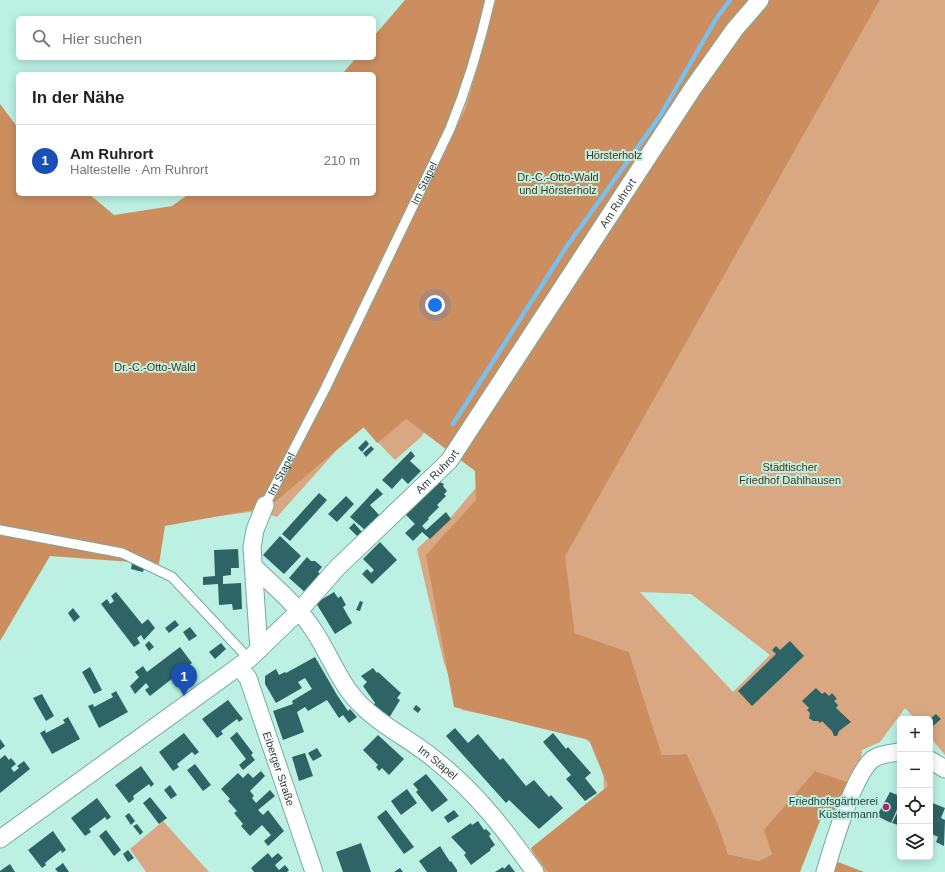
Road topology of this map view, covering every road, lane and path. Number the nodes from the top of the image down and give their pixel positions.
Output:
1 (490, 0) edge
2 (760, 0) edge
3 (265, 504) joint
4 (0, 530) edge
5 (254, 567) junction
6 (299, 611) junction
7 (249, 659) junction
8 (897, 753) edge
9 (933, 762) edge
10 (945, 769) edge
11 (0, 839) edge
12 (314, 872) edge
13 (535, 872) edge
14 (826, 872) edge

1 - 3 lane, Im Stapel
2 - 6 street, Am Ruhrort
3 - 5 street, Im Stapel
4 - 7 lane
5 - 6 street, Im Stapel
5 - 7 street, Eiberger Straße
6 - 7 street, Am Ruhrort
6 - 13 street, Im Stapel
7 - 11 street, Am Ruhrort
7 - 12 street, Eiberger Straße
8 - 14 street
9 - 10 street

